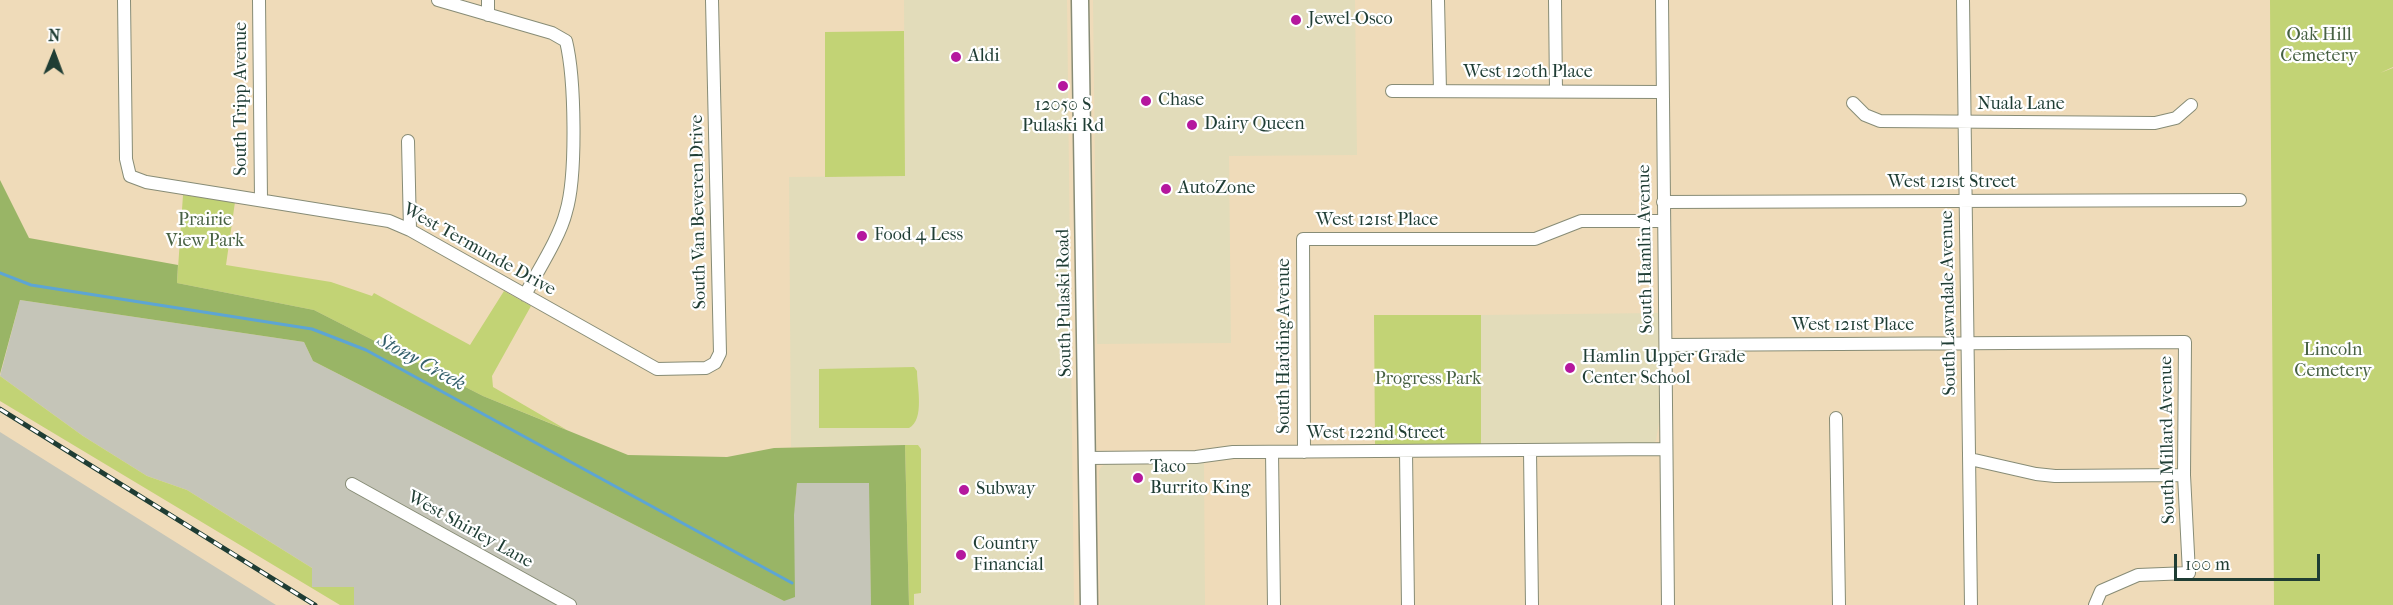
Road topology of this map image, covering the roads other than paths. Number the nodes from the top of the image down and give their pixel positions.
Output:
1 (124, 0) edge
2 (259, 0) edge
3 (438, 0) edge
4 (488, 0) edge
5 (712, 0) edge
6 (1080, 0) edge
7 (1438, 0) edge
8 (1555, 0) edge
9 (1662, 0) edge
10 (1962, 0) edge
11 (488, 15) junction
12 (1392, 91) dead end
13 (1440, 91) junction
14 (1556, 91) junction
15 (1663, 92) junction
16 (1853, 103) dead end
17 (2191, 105) dead end
18 (1965, 123) junction
19 (408, 141) dead end
20 (261, 199) junction
21 (2240, 200) dead end
22 (1965, 201) junction
23 (1664, 202) junction
24 (1664, 221) junction
25 (410, 230) junction
26 (1303, 239) joint
27 (525, 296) junction
28 (2185, 342) joint
29 (1968, 344) junction
30 (1666, 345) junction
31 (657, 369) joint
32 (1836, 418) dead end
33 (1666, 449) junction
34 (1530, 451) junction
35 (1272, 452) junction
36 (1304, 452) junction
37 (1406, 452) junction
38 (1087, 458) junction
39 (1970, 459) junction
40 (2184, 475) junction
41 (352, 484) dead end
42 (570, 605) edge
43 (1089, 605) edge
44 (1274, 605) edge
45 (1408, 605) edge
46 (1532, 605) edge
47 (1668, 605) edge
48 (1839, 605) edge
49 (1971, 605) edge
50 (2095, 605) edge

1 - 20 street, West Termunde Drive
2 - 20 street, South Tripp Avenue
3 - 11 street
4 - 11 street
5 - 31 street, South Van Beveren Drive
6 - 38 main road, South Pulaski Road
7 - 13 street
8 - 14 street
9 - 15 street, South Hamlin Avenue
10 - 18 street, South Lawndale Avenue
11 - 27 street
12 - 13 street, West 120th Place
13 - 14 street, West 120th Place
14 - 15 street, West 120th Place
15 - 23 street, South Hamlin Avenue
16 - 18 street, Nuala Lane
17 - 18 street, Nuala Lane
18 - 22 street, South Lawndale Avenue
19 - 25 street
20 - 25 street, West Termunde Drive
21 - 22 street, West 121st Street
22 - 23 street, West 121st Street
22 - 29 street, South Lawndale Avenue
23 - 24 street, South Hamlin Avenue
24 - 26 street, West 121st Place
24 - 30 street, South Hamlin Avenue
25 - 27 street, West Termunde Drive
26 - 36 street, South Harding Avenue
27 - 31 street, West Termunde Drive
28 - 29 street, West 121st Place
28 - 40 street, South Millard Avenue
29 - 30 street, West 121st Place
29 - 39 street, South Lawndale Avenue
30 - 33 street, South Hamlin Avenue
32 - 48 street
33 - 34 street, West 122nd Street
33 - 47 street, South Hamlin Avenue
34 - 37 street, West 122nd Street
34 - 46 street
35 - 36 street, West 122nd Street
35 - 38 street, West 122nd Street
35 - 44 street, South Harding Avenue
36 - 37 street, West 122nd Street
37 - 45 street
38 - 43 main road, South Pulaski Road
39 - 40 street
39 - 49 street, South Lawndale Avenue
40 - 50 street, South Millard Avenue
41 - 42 street, West Shirley Lane

